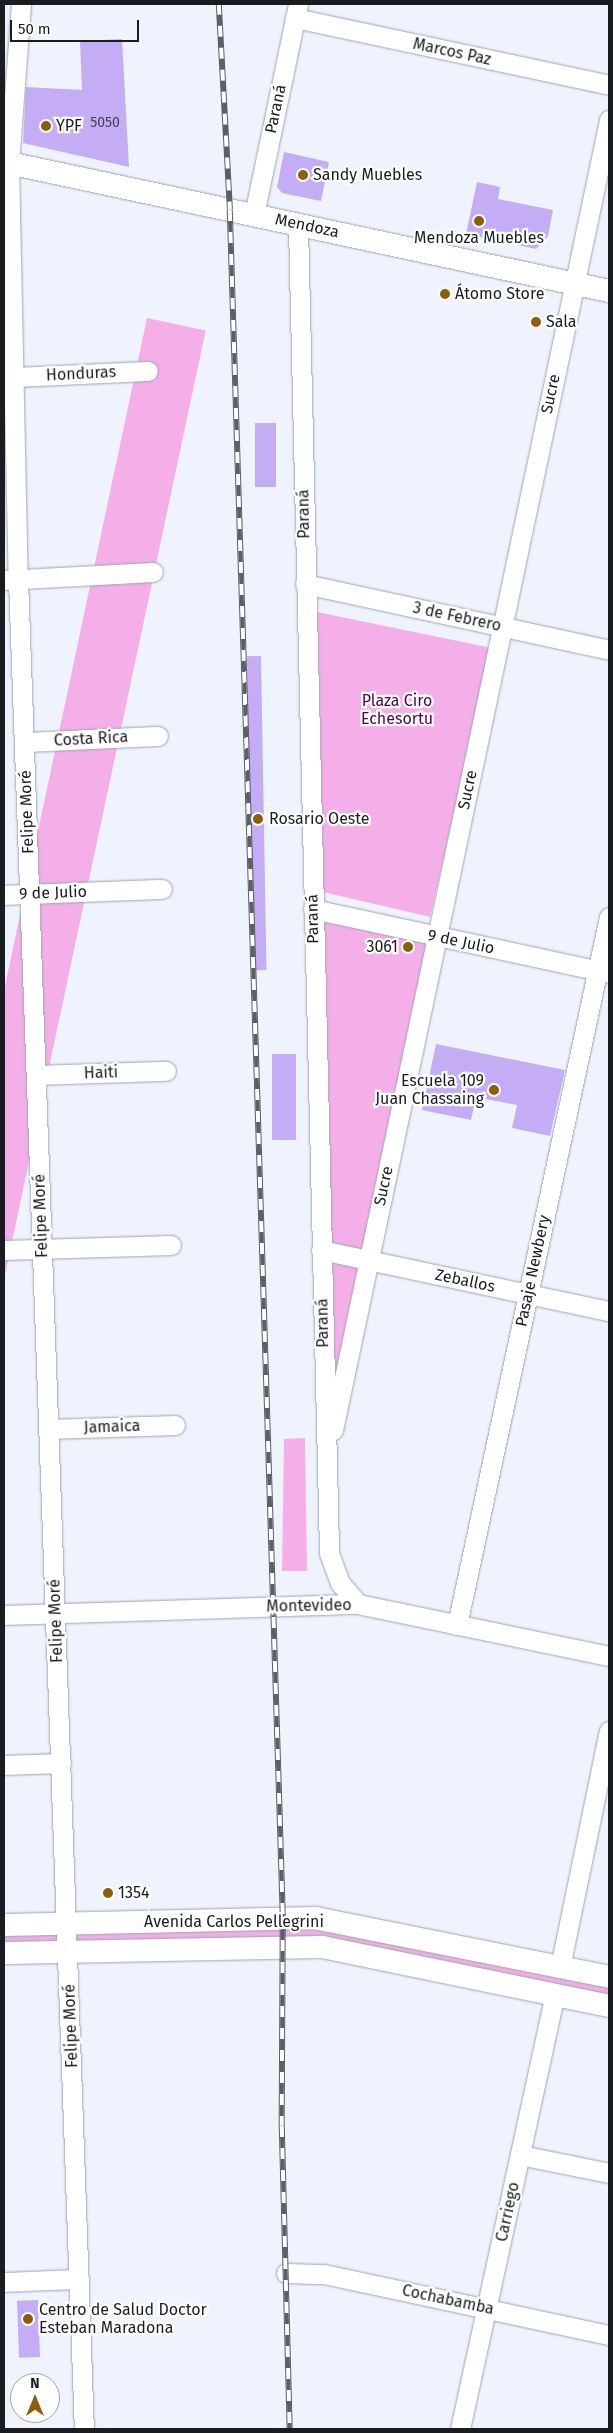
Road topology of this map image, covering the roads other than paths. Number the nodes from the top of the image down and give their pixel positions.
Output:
1 (21, 4) edge
2 (297, 11) edge
3 (609, 85) edge
4 (609, 120) edge
5 (7, 163) edge
6 (254, 215) junction
7 (298, 225) junction
8 (575, 284) junction
9 (609, 291) edge
10 (148, 371) dead end
11 (14, 377) junction
12 (154, 572) dead end
13 (11, 580) edge
14 (305, 584) junction
15 (502, 627) junction
16 (609, 650) edge
17 (158, 736) dead end
18 (24, 742) junction
19 (162, 890) dead end
20 (30, 894) junction
21 (4, 895) edge
22 (313, 909) junction
23 (609, 917) edge
24 (437, 937) junction
25 (604, 972) edge
26 (166, 1071) dead end
27 (36, 1075) junction
28 (171, 1245) dead end
29 (42, 1249) junction
30 (4, 1250) edge
31 (321, 1250) junction
32 (368, 1260) junction
33 (528, 1294) junction
34 (609, 1311) edge
35 (175, 1426) dead end
36 (49, 1429) junction
37 (326, 1460) junction
38 (358, 1604) junction
39 (56, 1613) junction
40 (4, 1615) edge
41 (457, 1625) junction
42 (609, 1656) edge
43 (609, 1731) edge
44 (61, 1763) junction
45 (4, 1765) edge
46 (67, 1924) junction
47 (4, 1925) edge
48 (68, 1952) junction
49 (4, 1953) edge
50 (560, 1967) junction
51 (609, 1977) edge
52 (555, 1995) junction
53 (609, 2006) edge
54 (520, 2155) junction
55 (609, 2173) edge
56 (286, 2273) dead end
57 (79, 2279) junction
58 (4, 2282) edge
59 (487, 2308) junction
60 (609, 2335) edge
61 (84, 2429) edge
62 (460, 2429) edge

1 - 5 street, Felipe Moré
2 - 3 street, Marcos Paz
2 - 6 street, Paraná
4 - 8 street, Sucre
5 - 6 main road, Mendoza
5 - 11 street, Felipe Moré
6 - 7 main road, Mendoza
7 - 8 main road, Mendoza
7 - 14 street, Paraná
8 - 9 main road, Mendoza
8 - 15 street, Sucre
10 - 11 street, Honduras
11 - 13 street, Felipe Moré
12 - 13 street
13 - 18 street, Felipe Moré
14 - 15 street, 3 de Febrero
14 - 22 street, Paraná
15 - 16 street, 3 de Febrero
15 - 24 street, Sucre
17 - 18 street, Costa Rica
18 - 20 street, Felipe Moré
19 - 20 street, 9 de Julio
20 - 21 street, 9 de Julio
20 - 27 street, Felipe Moré
22 - 24 street, 9 de Julio
22 - 31 street, Paraná
23 - 25 street, Pasaje Newbery
24 - 25 street, 9 de Julio
24 - 32 street, Sucre
25 - 33 street, Pasaje Newbery
26 - 27 street, Haiti
27 - 29 street, Felipe Moré
28 - 29 street
29 - 30 street
29 - 36 street, Felipe Moré
31 - 32 street, Zeballos
31 - 37 street, Paraná
32 - 33 street, Zeballos
32 - 37 street, Sucre
33 - 34 street, Zeballos
33 - 41 street, Pasaje Newbery
35 - 36 street, Jamaica
36 - 39 street, Felipe Moré
37 - 38 street, Paraná
38 - 39 street, Montevideo
38 - 41 street, Montevideo
39 - 40 street, Montevideo
39 - 44 street, Felipe Moré
41 - 42 street, Montevideo
43 - 50 street
44 - 45 street
44 - 46 street, Felipe Moré
46 - 47 main road, Avenida Carlos Pellegrini
46 - 48 street, Felipe Moré
46 - 50 main road, Avenida Carlos Pellegrini
48 - 49 main road, Avenida Carlos Pellegrini
48 - 52 main road, Avenida Carlos Pellegrini
48 - 57 street, Felipe Moré
50 - 51 main road, Avenida Carlos Pellegrini
52 - 53 main road, Avenida Carlos Pellegrini
52 - 54 street, Carriego
54 - 55 street
54 - 59 street, Carriego
56 - 59 street, Cochabamba
57 - 58 street
57 - 61 street, Felipe Moré
59 - 60 street, Cochabamba
59 - 62 street, Carriego

